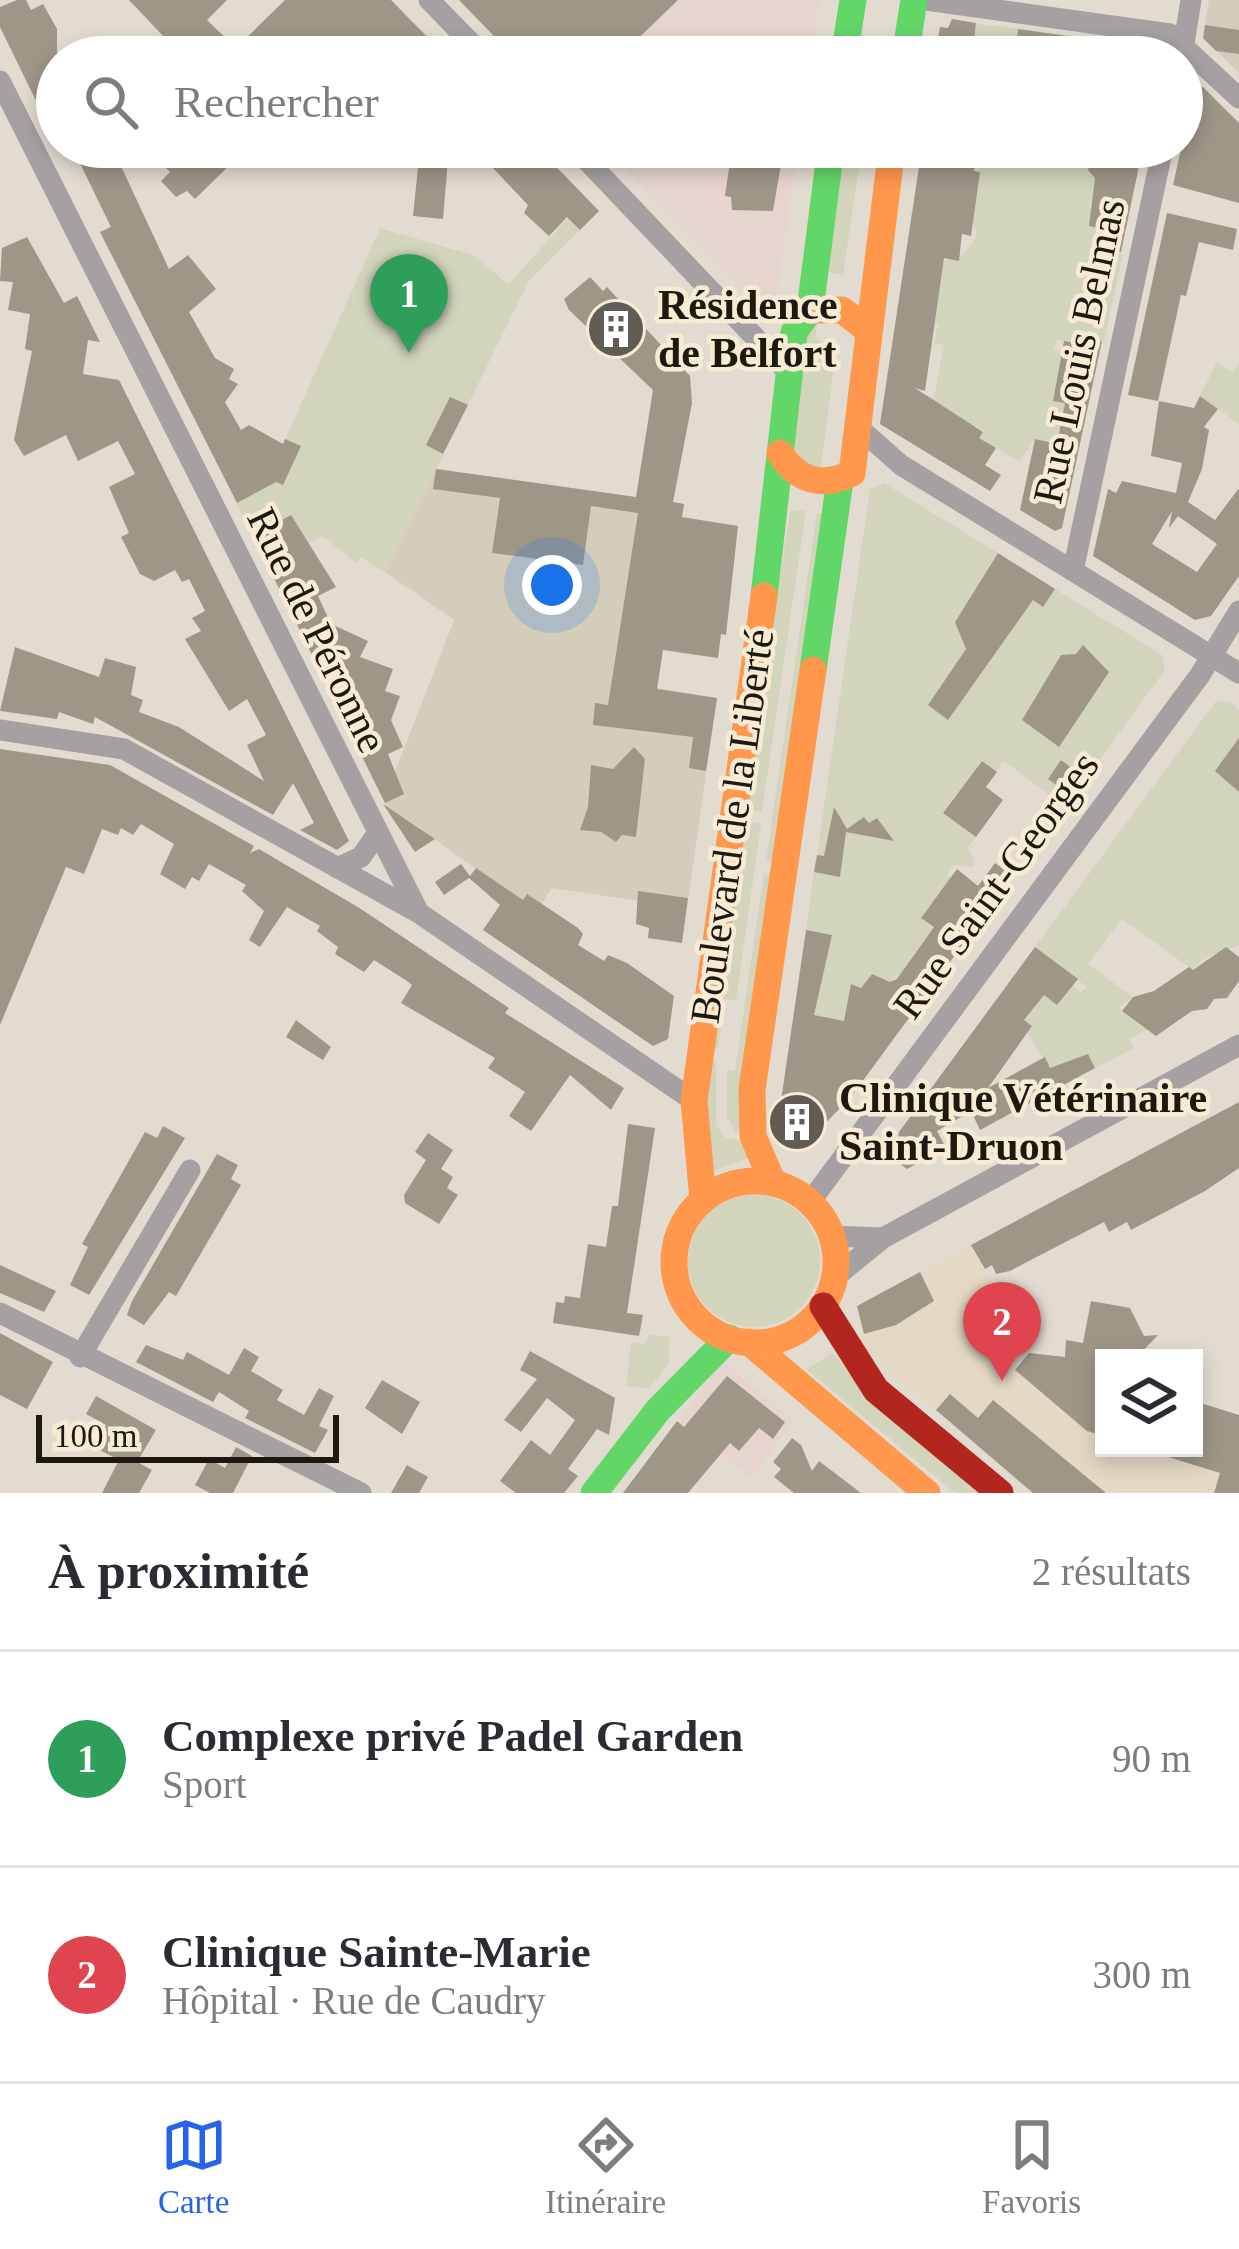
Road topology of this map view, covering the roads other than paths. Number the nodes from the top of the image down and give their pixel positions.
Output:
1 (429, 0) edge
2 (853, 0) edge
3 (914, 0) edge
4 (926, 0) edge
5 (1191, 0) edge
6 (464, 36) edge
7 (847, 36) edge
8 (908, 36) edge
9 (1171, 36) edge
10 (1185, 36) edge
11 (1203, 68) edge
12 (0, 81) edge
13 (1239, 98) edge
14 (36, 153) edge
15 (43, 168) edge
16 (594, 168) edge
17 (828, 168) edge
18 (889, 168) edge
19 (1159, 168) edge
20 (802, 321) junction
21 (868, 330) junction
22 (752, 335) junction
23 (788, 372) junction
24 (858, 427) junction
25 (780, 453) junction
26 (901, 465) junction
27 (846, 476) junction
28 (1073, 571) junction
29 (1239, 611) edge
30 (1212, 655) junction
31 (1239, 673) edge
32 (0, 730) edge
33 (376, 834) junction
34 (337, 868) junction
35 (419, 913) junction
36 (1239, 1045) edge
37 (694, 1101) junction
38 (190, 1170) dead end
39 (773, 1183) junction
40 (703, 1200) junction
41 (809, 1202) junction
42 (831, 1236) junction
43 (883, 1238) junction
44 (835, 1277) junction
45 (823, 1306) junction
46 (692, 1312) junction
47 (0, 1313) edge
48 (739, 1340) junction
49 (80, 1358) junction
50 (658, 1410) junction
51 (362, 1493) edge
52 (594, 1493) edge
53 (927, 1493) edge
54 (1000, 1493) edge

1 - 6 street
2 - 7 main road
3 - 8 main road
4 - 9 street
5 - 10 street
11 - 13 street
12 - 14 street, Rue de Péronne
15 - 33 street, Rue de Péronne
16 - 22 street
17 - 20 main road, Boulevard de la Liberté
18 - 21 main road, Boulevard de la Liberté
19 - 28 street, Rue Louis Belmas
20 - 21 main road
20 - 22 street
20 - 23 main road, Boulevard de la Liberté
21 - 24 main road, Boulevard de la Liberté
22 - 23 street
23 - 25 main road, Boulevard de la Liberté
24 - 26 street
24 - 27 main road, Boulevard de la Liberté
25 - 27 main road
25 - 37 main road, Boulevard de la Liberté
26 - 27 street
26 - 28 street
27 - 39 main road, Boulevard de la Liberté
28 - 30 street
29 - 30 street, Rue Saint-Georges
30 - 31 street
30 - 41 street, Rue Saint-Georges
32 - 34 street
33 - 34 street
33 - 35 street, Rue de Péronne
34 - 35 street
35 - 37 street, Rue de Péronne
36 - 43 street
37 - 40 main road, Boulevard de la Liberté
38 - 49 street
39 - 40 main road
39 - 41 main road
40 - 46 main road
41 - 42 main road
42 - 43 street
42 - 44 main road
43 - 44 street
44 - 45 main road
45 - 48 main road
45 - 54 main road
46 - 48 main road
46 - 50 main road
47 - 49 street
48 - 50 main road
48 - 53 main road
49 - 51 street
50 - 52 main road

